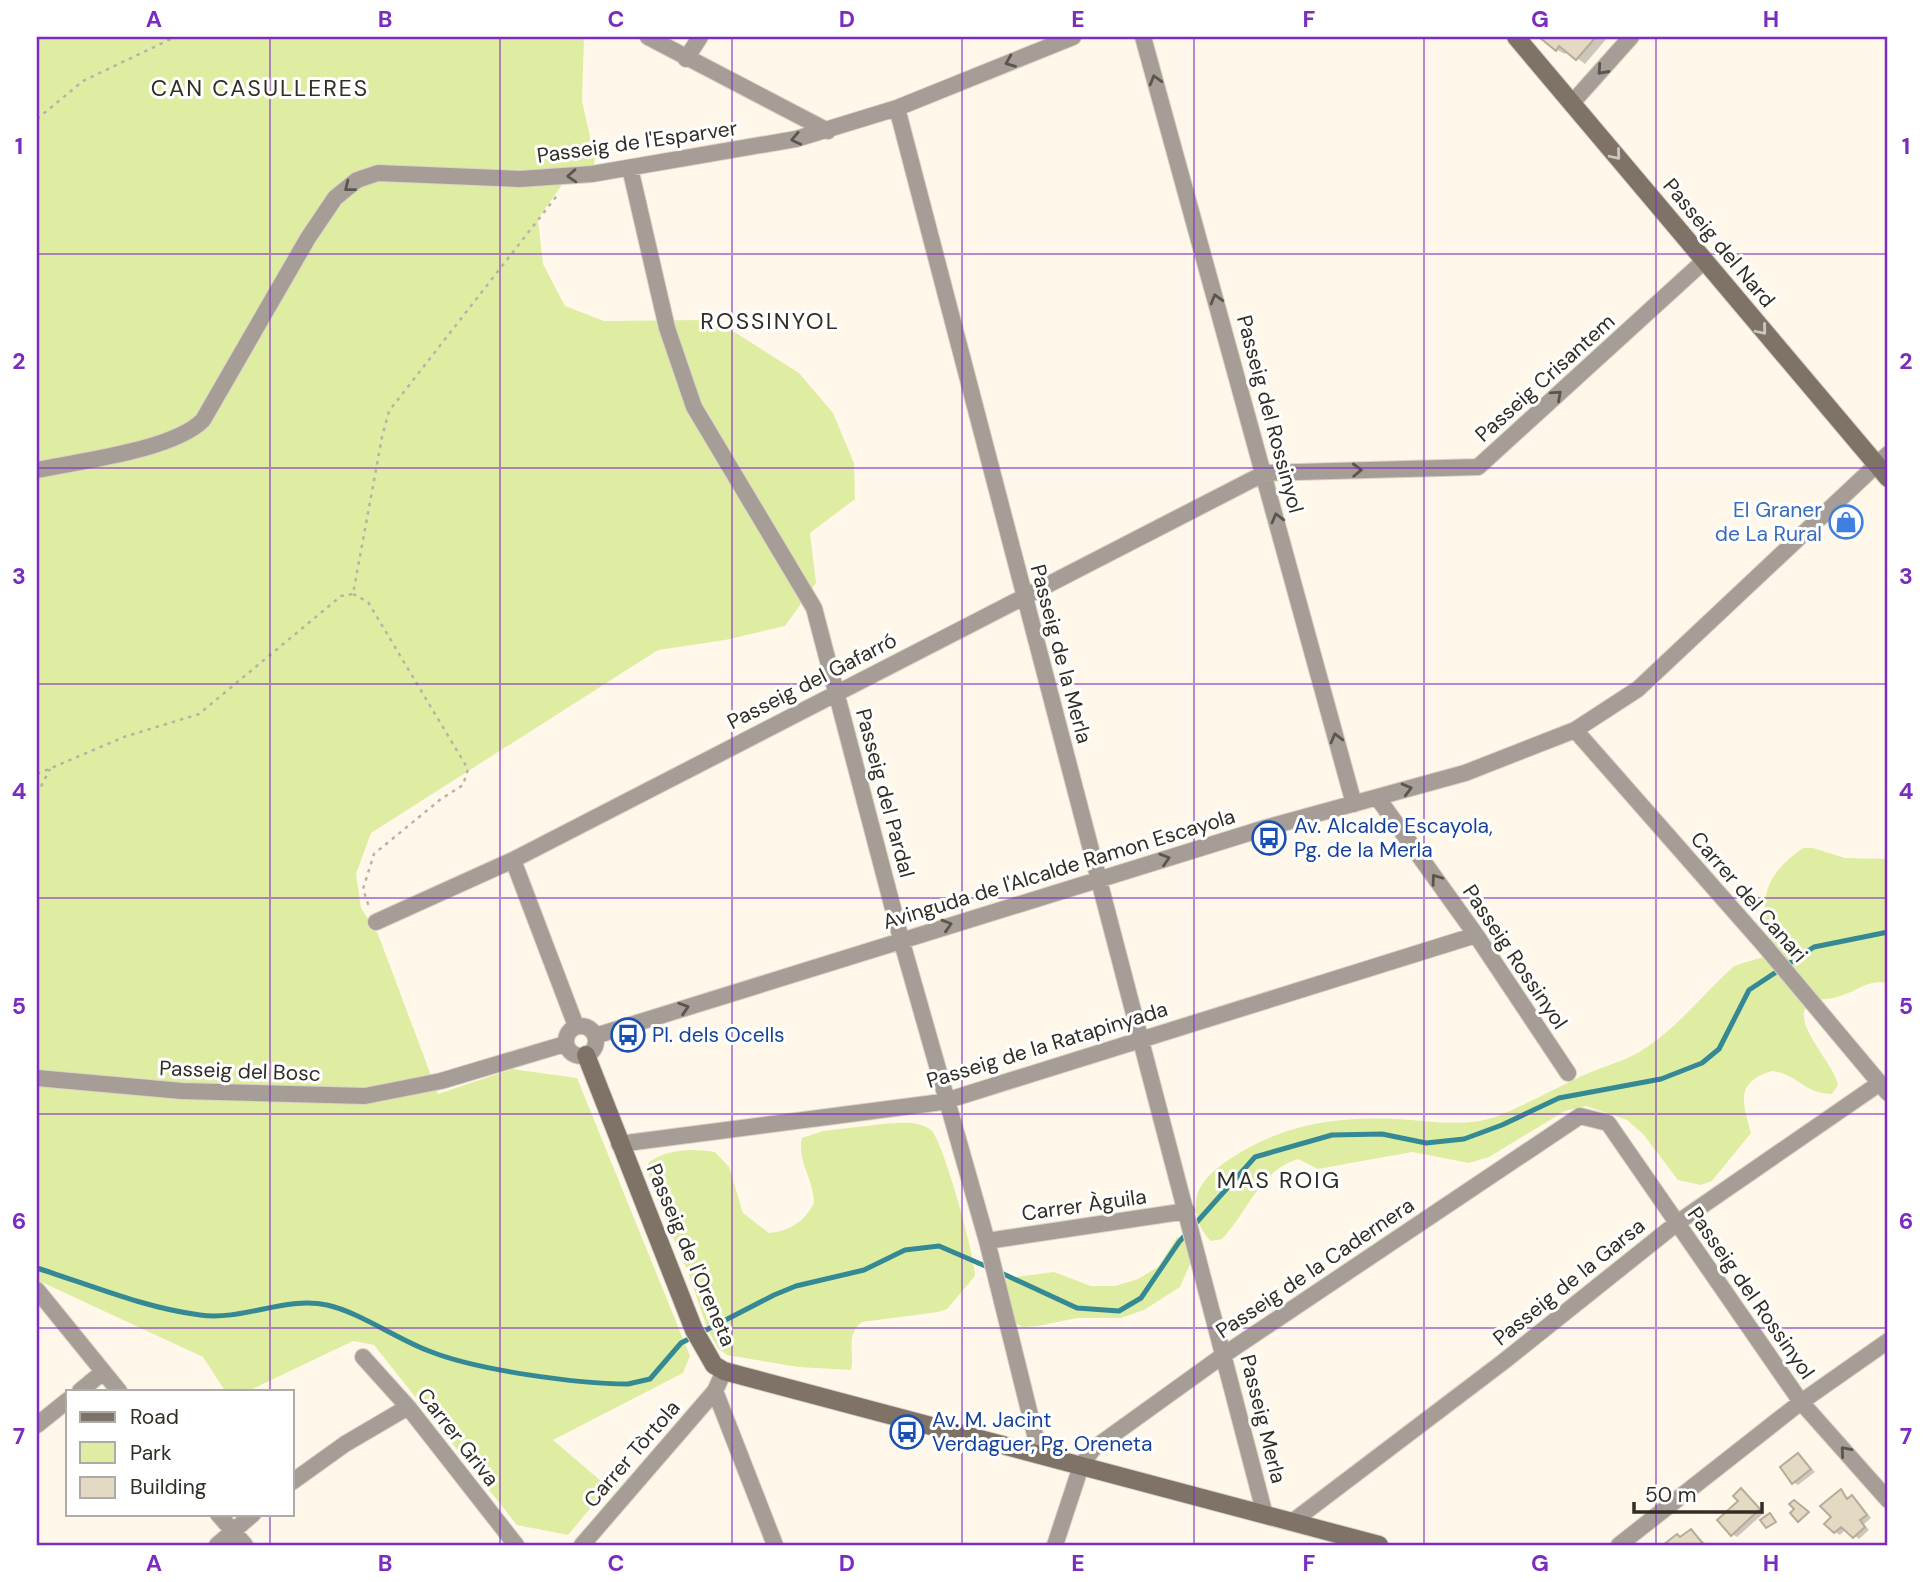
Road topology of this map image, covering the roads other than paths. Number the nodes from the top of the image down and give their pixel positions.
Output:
1 (648, 37) edge
2 (700, 37) edge
3 (1073, 37) edge
4 (1143, 37) edge
5 (1516, 37) edge
6 (1631, 37) edge
7 (686, 59) junction
8 (1572, 103) junction
9 (897, 107) junction
10 (828, 131) junction
11 (630, 168) junction
12 (1704, 261) junction
13 (1885, 466) edge
14 (37, 470) edge
15 (1265, 473) junction
16 (1024, 595) junction
17 (837, 692) junction
18 (1575, 730) junction
19 (1377, 797) junction
20 (1354, 804) junction
21 (513, 860) junction
22 (1099, 879) junction
23 (376, 922) road end
24 (1476, 934) junction
25 (901, 939) junction
26 (576, 1026) junction
27 (595, 1036) junction
28 (1142, 1039) junction
29 (565, 1044) junction
30 (586, 1055) junction
31 (1568, 1073) dead end
32 (37, 1078) edge
33 (1884, 1088) edge
34 (947, 1101) junction
35 (1580, 1115) joint
36 (619, 1144) junction
37 (1187, 1211) junction
38 (1677, 1223) junction
39 (986, 1241) junction
40 (37, 1290) edge
41 (1888, 1341) edge
42 (1225, 1354) junction
43 (363, 1357) dead end
44 (724, 1371) junction
45 (103, 1372) junction
46 (80, 1390) edge
47 (118, 1390) edge
48 (715, 1391) junction
49 (66, 1402) edge
50 (1801, 1402) junction
51 (408, 1407) junction
52 (37, 1425) edge
53 (1040, 1455) junction
54 (1081, 1466) junction
55 (294, 1481) edge
56 (1888, 1500) edge
57 (1265, 1515) junction
58 (221, 1516) edge
59 (251, 1516) edge
60 (1292, 1522) junction
61 (232, 1531) junction
62 (217, 1545) edge
63 (245, 1545) edge
64 (516, 1545) edge
65 (582, 1545) edge
66 (775, 1545) edge
67 (1055, 1545) edge
68 (1379, 1545) edge
69 (1619, 1545) edge

1 - 7 street
2 - 7 street
3 -> 9 street, Passeig de l'Esparver
15 -> 4 street, Passeig del Rossinyol
5 - 8 street, Passeig del Nard
6 -> 8 street
7 - 10 street
8 -> 12 street, Passeig del Nard
9 - 10 street, Passeig de l'Esparver
9 - 16 street, Passeig de la Merla
10 -> 11 street, Passeig de l'Esparver
11 -> 14 street, Passeig de l'Esparver
11 - 17 street, Passeig del Pardal
12 -> 13 street, Passeig del Nard
15 -> 12 street, Passeig Crisantem
13 - 18 street, Avinguda de l'Alcalde Ramon Escayola
15 - 16 street, Passeig del Gafarró
20 -> 15 street, Passeig del Rossinyol
16 - 17 street, Passeig del Gafarró
16 - 22 street, Passeig de la Merla
17 - 21 street, Passeig del Gafarró
17 - 25 street, Passeig del Pardal
19 -> 18 street, Avinguda de l'Alcalde Ramon Escayola
18 - 33 street, Carrer del Canari
19 - 20 street, Avinguda de l'Alcalde Ramon Escayola
24 -> 19 street, Passeig Rossinyol
22 -> 20 street, Avinguda de l'Alcalde Ramon Escayola
21 - 23 street, Passeig del Gafarró
21 - 26 street
25 -> 22 street, Avinguda de l'Alcalde Ramon Escayola
22 - 28 street, Passeig de la Merla
24 - 28 street, Passeig de la Ratapinyada
24 - 31 street, Passeig Rossinyol
27 -> 25 street, Avinguda de l'Alcalde Ramon Escayola
25 - 34 street, Passeig del Pardal
26 - 27 street
26 - 29 street
27 - 30 street
28 - 34 street, Passeig de la Ratapinyada
28 - 37 street, Passeig de la Merla
29 - 30 street
29 - 32 street, Passeig del Bosc
30 - 36 street, Passeig de l'Oreneta
33 - 38 street, Passeig de la Garsa
34 - 36 street, Passeig de la Ratapinyada
34 - 39 street, Passeig del Pardal
35 - 38 street, Passeig del Rossinyol
35 - 42 street, Passeig de la Cadernera
36 - 44 street, Passeig de l'Oreneta
37 - 39 street, Carrer Àguila
37 - 42 street, Passeig Merla
38 - 50 street, Passeig del Rossinyol
38 - 60 street, Passeig de la Garsa
39 - 53 street, Passeig del Pardal
40 - 45 street
41 - 50 street
42 - 54 street, Passeig de la Cadernera
42 - 57 street, Passeig Merla
43 - 51 street, Carrer Griva
44 - 48 street, Passeig de l'Oreneta
44 - 53 street
45 - 46 street
45 - 47 street
48 - 65 street, Carrer Tòrtola
48 - 66 street
49 - 52 street
56 -> 50 street, Passeig del Rossinyol
50 - 69 street
51 - 55 street
51 - 64 street, Carrer Griva
53 - 54 street
54 - 57 street
54 - 67 street
57 - 60 street
58 - 61 street
59 - 61 street
60 - 68 street
61 - 62 street
61 - 63 street

